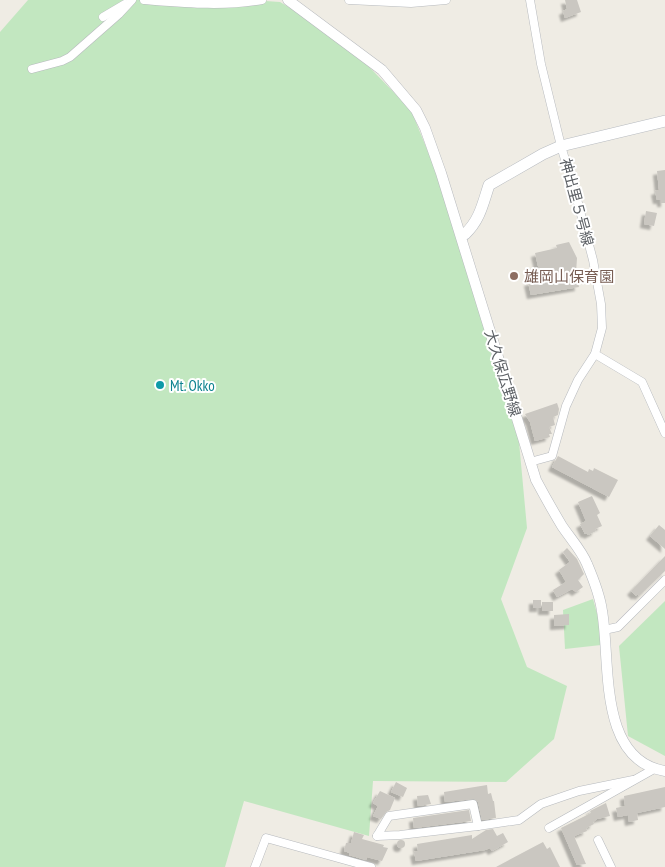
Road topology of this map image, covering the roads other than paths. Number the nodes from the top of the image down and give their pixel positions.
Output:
1 (131, 0) edge
2 (144, 0) edge
3 (262, 0) edge
4 (288, 0) edge
5 (349, 0) edge
6 (446, 0) edge
7 (530, 0) edge
8 (369, 1) edge
9 (103, 17) dead end
10 (32, 69) dead end
11 (665, 121) edge
12 (561, 146) junction
13 (463, 236) junction
14 (595, 354) junction
15 (665, 433) edge
16 (530, 462) junction
17 (665, 580) edge
18 (604, 630) junction
19 (654, 769) junction
20 (665, 771) edge
21 (633, 780) junction
22 (478, 826) junction
23 (549, 828) dead end
24 (598, 840) dead end
25 (255, 867) edge
26 (371, 867) edge
27 (611, 867) edge

1 - 9 street
1 - 10 street
2 - 3 street
4 - 13 street, 大久保広野線
5 - 8 street
6 - 8 street
7 - 12 street, 神出里５号線
11 - 12 main road
12 - 13 main road
12 - 14 street, 神出里５号線
13 - 16 street, 大久保広野線
14 - 15 street
14 - 16 street, 神出里５号線
16 - 18 street, 大久保広野線
17 - 18 street
18 - 19 street, 大久保広野線
19 - 20 street, 大久保広野線
19 - 21 street
21 - 22 street
21 - 23 street
22 - 22 street
24 - 27 street
25 - 26 street

